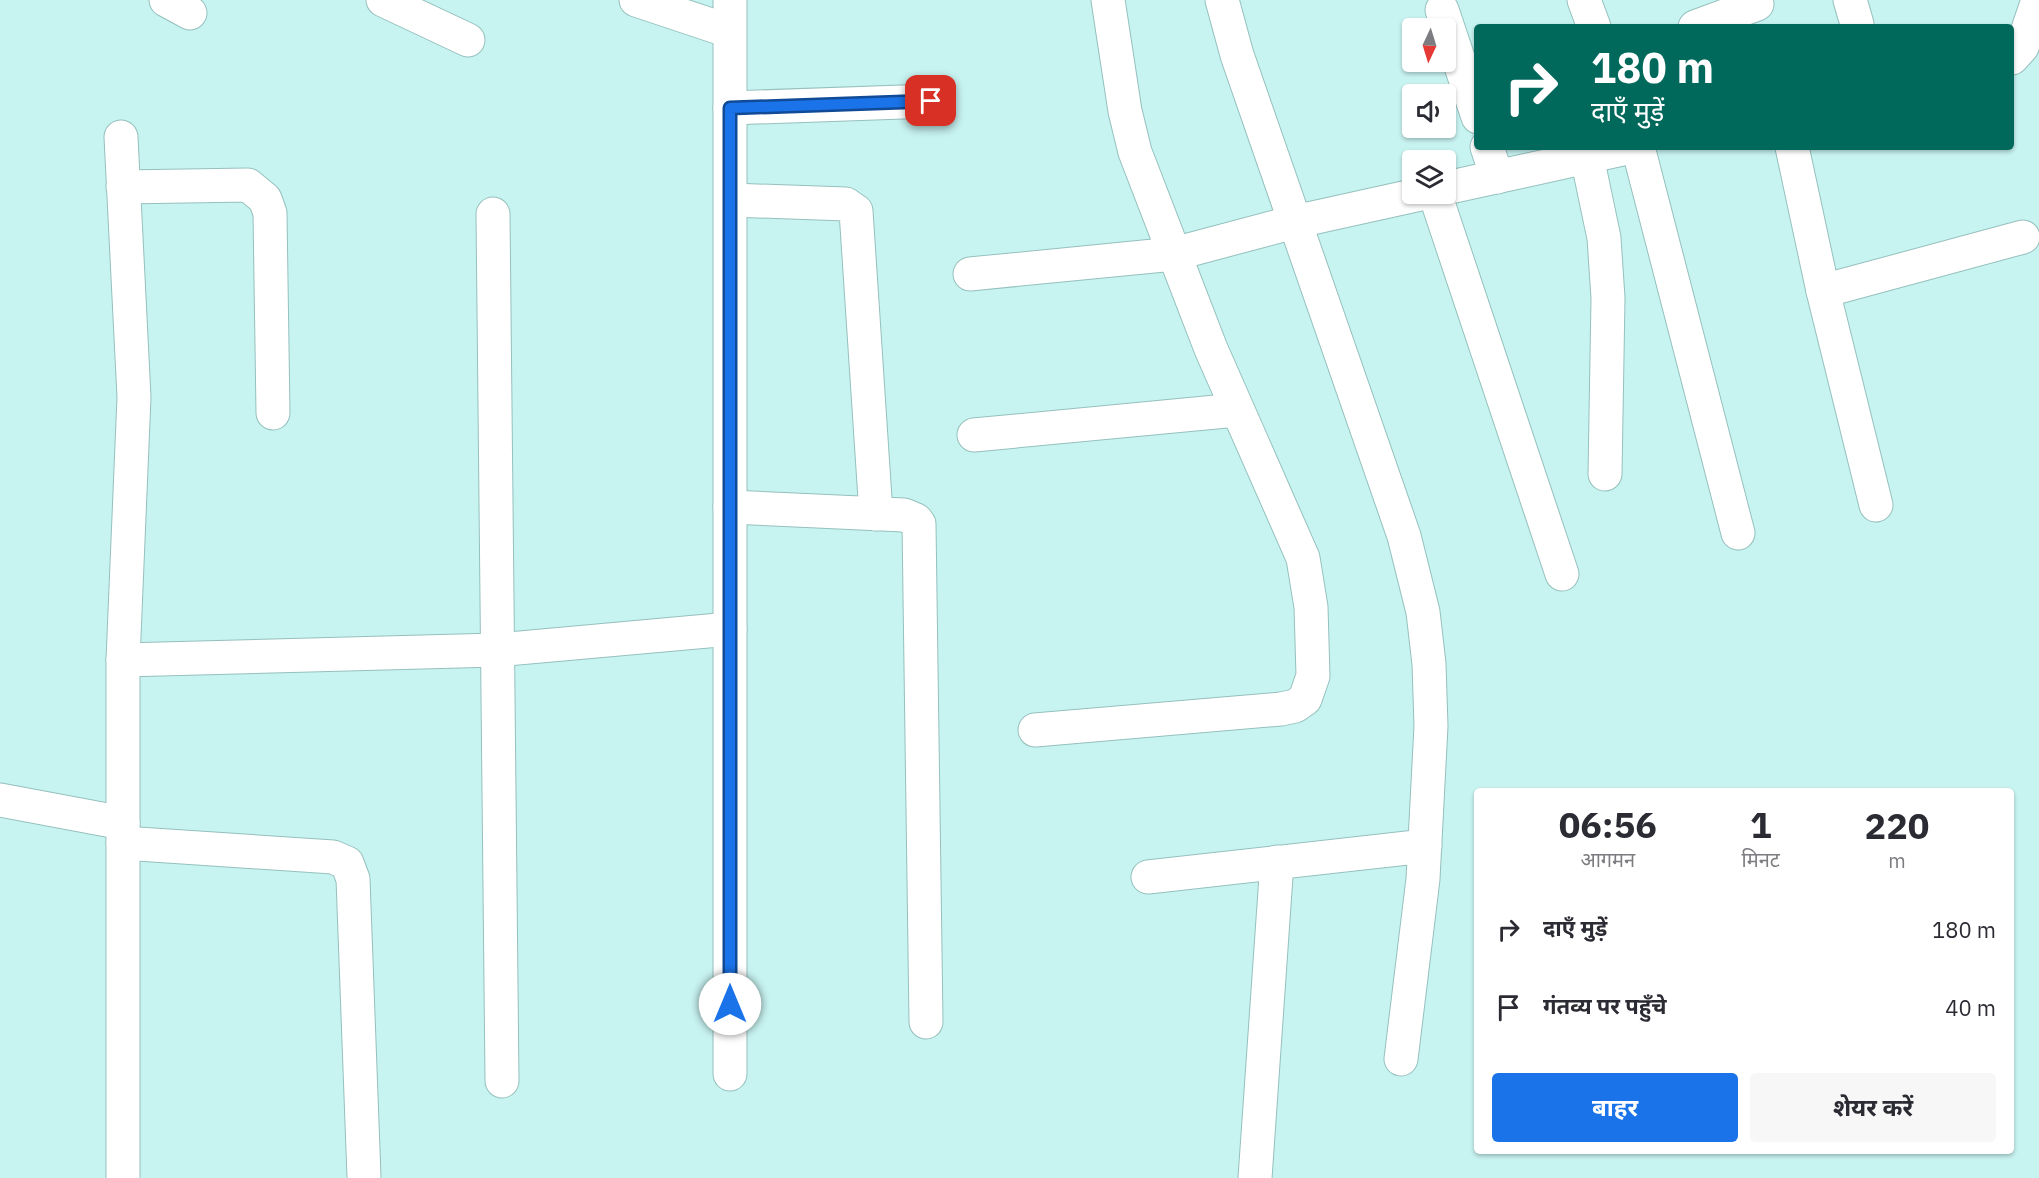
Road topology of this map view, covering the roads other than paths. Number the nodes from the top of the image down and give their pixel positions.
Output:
1 (383, 0) edge
2 (636, 0) edge
3 (1108, 0) edge
4 (1222, 0) edge
5 (1584, 0) edge
6 (2038, 0) edge
7 (1442, 10) dead end
8 (1759, 10) edge
9 (729, 16) edge
10 (1593, 24) edge
11 (1706, 24) edge
12 (468, 40) dead end
13 (2014, 56) edge
14 (931, 101) dead end
15 (1474, 105) edge
16 (730, 108) junction
17 (121, 138) dead end
18 (1618, 150) edge
19 (1639, 150) edge
20 (1793, 150) edge
21 (1587, 157) junction
22 (1492, 162) edge
23 (1456, 182) edge
24 (123, 187) junction
25 (1402, 198) edge
26 (731, 200) junction
27 (1438, 204) edge
28 (494, 214) dead end
29 (1294, 222) junction
30 (2023, 237) dead end
31 (1174, 254) junction
32 (970, 274) dead end
33 (1823, 291) junction
34 (1237, 410) junction
35 (273, 413) dead end
36 (974, 435) dead end
37 (1605, 474) dead end
38 (1876, 504) dead end
39 (730, 507) junction
40 (876, 514) junction
41 (1738, 532) dead end
42 (1562, 574) dead end
43 (730, 630) junction
44 (497, 650) junction
45 (123, 660) junction
46 (1035, 730) dead end
47 (0, 800) edge
48 (123, 833) junction
49 (1425, 846) junction
50 (1277, 862) junction
51 (1148, 877) dead end
52 (926, 1022) dead end
53 (1401, 1059) dead end
54 (730, 1074) dead end
55 (502, 1081) dead end
56 (364, 1176) dead end
57 (123, 1178) edge
58 (1255, 1178) edge

1 - 12 street
2 - 9 street
3 - 31 street
4 - 29 street
5 - 10 street
6 - 13 street
7 - 15 street
8 - 11 street
9 - 16 street
14 - 16 street
16 - 26 street
17 - 24 street
18 - 21 street
19 - 41 street
20 - 33 street
21 - 22 street
21 - 37 street
22 - 23 street
24 - 35 street
24 - 45 street
25 - 29 street
26 - 39 street
26 - 40 street
27 - 42 street
28 - 44 street
29 - 31 street
29 - 49 street
30 - 33 street
31 - 32 street
31 - 34 street
33 - 38 street
34 - 36 street
34 - 46 street
39 - 40 street
39 - 43 street
40 - 52 street
43 - 44 street
43 - 54 street
44 - 45 street
44 - 55 street
45 - 48 street
47 - 48 street
48 - 56 street
48 - 57 street
49 - 50 street
49 - 53 street
50 - 51 street
50 - 58 street

